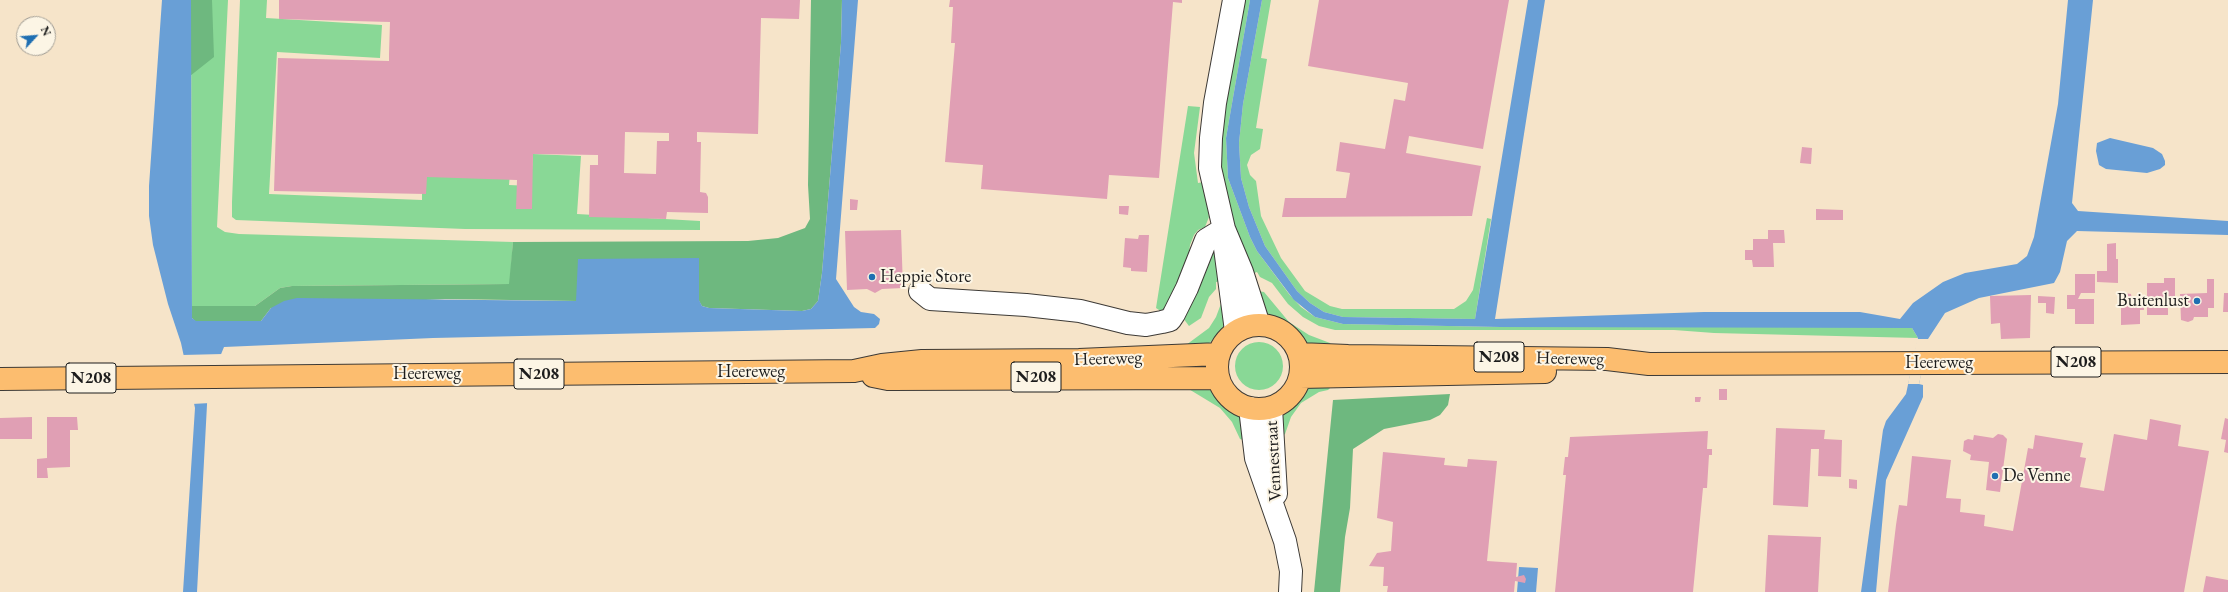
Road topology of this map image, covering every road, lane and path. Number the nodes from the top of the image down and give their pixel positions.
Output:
1 (1234, 0) edge
2 (1224, 229) junction
3 (920, 291) dead end
4 (1259, 325) junction
5 (1236, 332) junction
6 (1219, 354) junction
7 (1299, 354) junction
8 (2228, 362) edge
9 (1649, 364) junction
10 (854, 371) junction
11 (1300, 377) junction
12 (1218, 378) junction
13 (0, 379) edge
14 (1261, 408) junction
15 (1290, 592) edge

1 - 2 street
2 - 3 street, Heereweg
2 - 4 street
2 - 5 street
4 - 5 main road
4 - 7 main road
5 - 6 main road
6 - 10 main road, Heereweg / N208
6 - 12 main road
7 - 9 main road, Heereweg / N208
7 - 11 main road
8 - 9 main road, Heereweg / N208
9 - 11 main road, Heereweg / N208
10 - 12 main road, Heereweg / N208
10 - 13 main road, Heereweg / N208
11 - 14 main road
12 - 14 main road
14 - 15 street, Vennestraat

